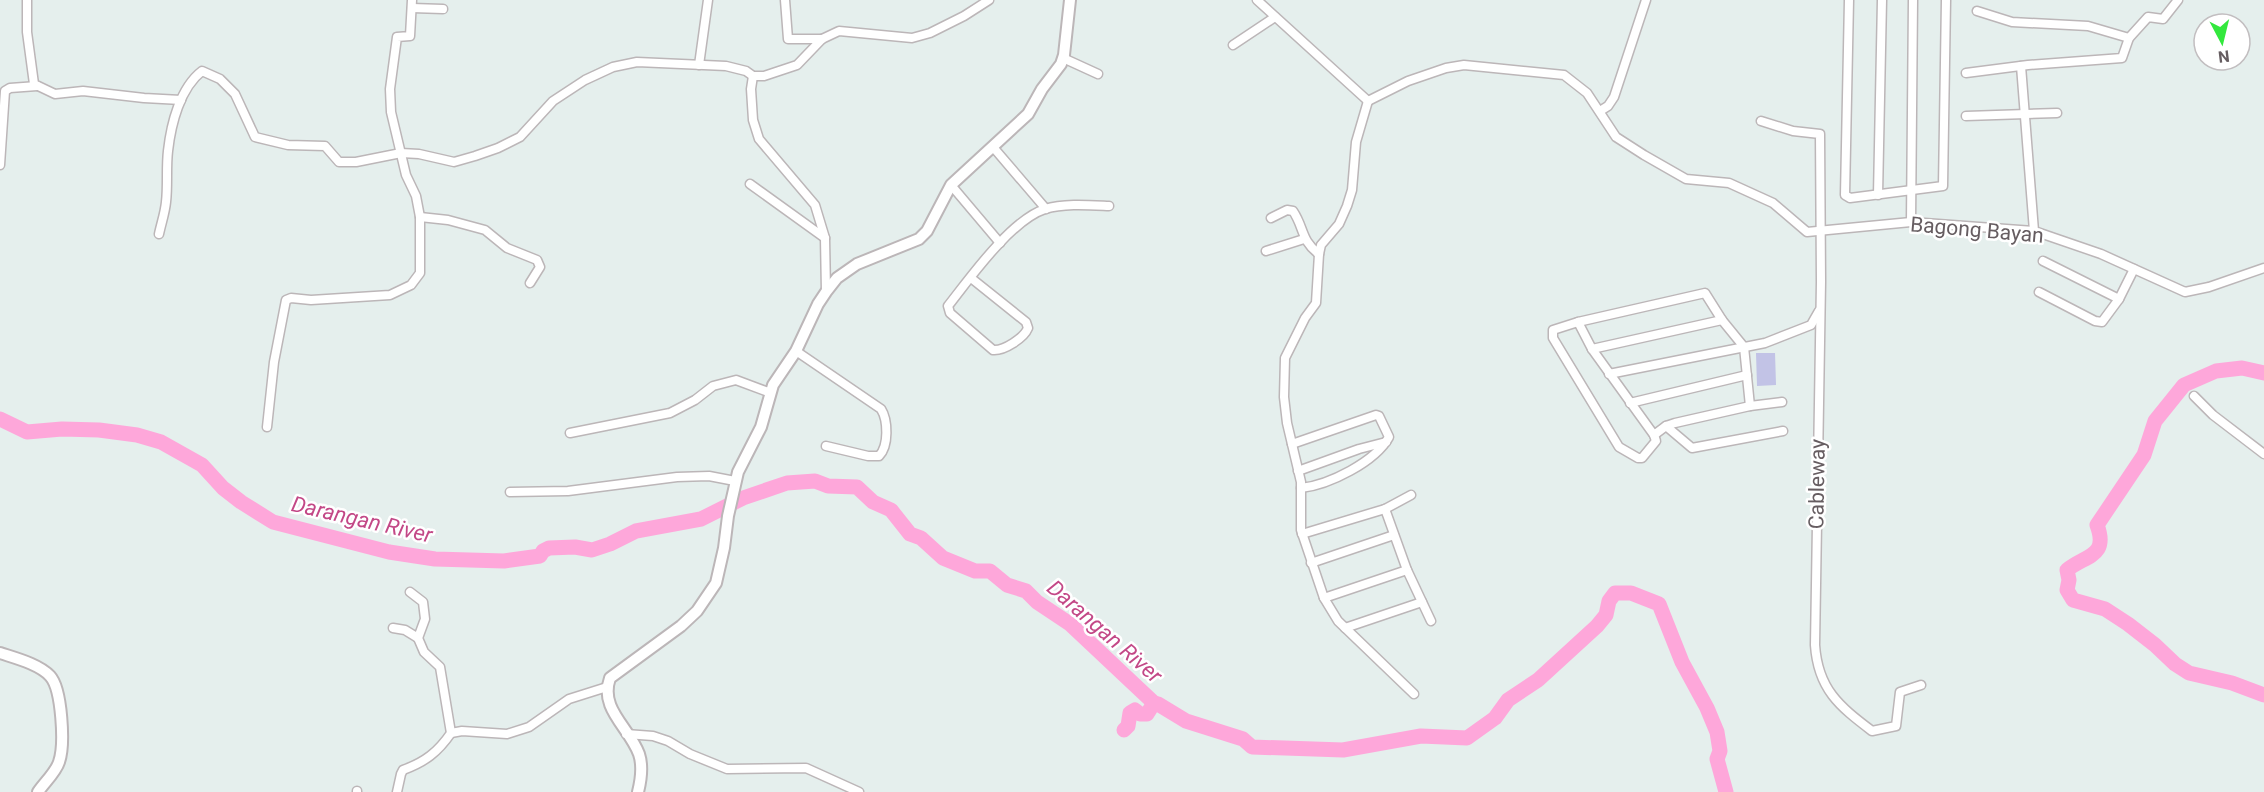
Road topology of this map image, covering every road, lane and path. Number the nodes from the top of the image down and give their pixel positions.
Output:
1 (27, 0) edge
2 (708, 0) edge
3 (785, 0) edge
4 (989, 0) edge
5 (1070, 0) edge
6 (1257, 0) edge
7 (1646, 0) edge
8 (1849, 0) edge
9 (1882, 0) edge
10 (1913, 0) edge
11 (1946, 0) edge
12 (2178, 0) edge
13 (412, 4) edge
14 (443, 9) dead end
15 (1977, 11) dead end
16 (1275, 17) junction
17 (2129, 38) junction
18 (822, 39) junction
19 (1233, 45) dead end
20 (1063, 58) junction
21 (699, 65) junction
22 (2021, 66) junction
23 (1966, 73) dead end
24 (1098, 74) dead end
25 (753, 76) junction
26 (37, 86) junction
27 (181, 100) junction
28 (1368, 101) junction
29 (1600, 111) junction
30 (2057, 113) dead end
31 (2023, 114) junction
32 (1966, 116) dead end
33 (1761, 121) dead end
34 (993, 147) junction
35 (401, 153) junction
36 (0, 165) edge
37 (750, 184) dead end
38 (951, 185) junction
39 (1911, 191) junction
40 (1878, 195) junction
41 (1109, 206) dead end
42 (1046, 209) junction
43 (420, 217) junction
44 (1271, 218) dead end
45 (1911, 222) junction
46 (2034, 231) junction
47 (1820, 232) junction
48 (159, 234) dead end
49 (825, 238) junction
50 (1304, 239) junction
51 (1000, 243) junction
52 (1266, 251) dead end
53 (1318, 254) junction
54 (2043, 261) dead end
55 (2264, 268) edge
56 (2134, 269) junction
57 (971, 278) junction
58 (530, 284) dead end
59 (826, 292) junction
60 (2038, 292) dead end
61 (2119, 299) junction
62 (1820, 310) junction
63 (1722, 320) junction
64 (1578, 322) junction
65 (1744, 347) junction
66 (1592, 349) junction
67 (796, 351) junction
68 (1609, 374) junction
69 (1747, 375) junction
70 (771, 393) junction
71 (2194, 396) dead end
72 (1782, 402) dead end
73 (1630, 403) junction
74 (1750, 406) junction
75 (1666, 426) junction
76 (267, 428) dead end
77 (1783, 431) dead end
78 (570, 434) dead end
79 (1654, 435) junction
80 (1387, 441) junction
81 (1292, 444) junction
82 (826, 446) dead end
83 (2264, 454) edge
84 (1298, 471) junction
85 (734, 485) junction
86 (1301, 488) junction
87 (510, 492) dead end
88 (1411, 495) dead end
89 (1385, 509) junction
90 (1302, 534) junction
91 (1394, 536) junction
92 (1311, 562) junction
93 (1407, 570) junction
94 (410, 592) dead end
95 (1324, 598) junction
96 (1422, 602) junction
97 (1431, 621) dead end
98 (393, 628) dead end
99 (1345, 628) junction
100 (418, 638) junction
101 (0, 653) edge
102 (1921, 685) dead end
103 (607, 687) junction
104 (1414, 694) dead end
105 (451, 733) junction
106 (626, 734) junction
107 (38, 792) edge
108 (397, 792) edge
109 (638, 792) edge
110 (859, 792) edge

1 - 26 street
2 - 21 street
3 - 18 street
4 - 18 street
5 - 20 street
6 - 16 street
7 - 29 street
8 - 40 street
9 - 40 street
10 - 39 street
11 - 39 street
12 - 17 street
13 - 14 street
13 - 35 street
15 - 17 street
16 - 19 street
16 - 28 street
17 - 22 street
18 - 25 street
20 - 24 street
20 - 34 street
21 - 25 street
21 - 35 street
22 - 23 street
22 - 31 street
25 - 49 street
26 - 27 street
26 - 36 street
27 - 35 street
27 - 48 street
28 - 29 street
28 - 53 street
29 - 47 street
30 - 31 street
31 - 32 street
31 - 46 street
33 - 47 street, Cableway
34 - 38 street
34 - 42 street
35 - 43 street
37 - 49 street
38 - 51 street
38 - 59 street
39 - 40 street
39 - 45 street
41 - 42 street
42 - 51 street
43 - 58 street
43 - 76 street
44 - 50 street
45 - 46 street, Bagong Bayan
45 - 47 street, Bagong Bayan
46 - 56 street, Bagong Bayan
47 - 62 street, Cableway
49 - 59 street
50 - 52 street
50 - 53 street
51 - 57 street
53 - 81 street
54 - 61 street
55 - 56 street, Bagong Bayan
56 - 61 street
57 - 57 street
59 - 67 street
60 - 61 street
62 - 65 street
62 - 102 street, Cableway
63 - 64 street
63 - 65 street
63 - 66 street
64 - 66 street
64 - 79 street
65 - 68 street
65 - 69 street
66 - 68 street
67 - 70 street
67 - 82 street
68 - 73 street
69 - 73 street
69 - 74 street
70 - 78 street
70 - 85 street
71 - 83 street
72 - 74 street
73 - 79 street
74 - 75 street
75 - 77 street
75 - 79 street
80 - 81 street
80 - 84 street
80 - 86 street
81 - 84 street
84 - 86 street
85 - 87 street
85 - 103 street
86 - 90 street
88 - 89 street
89 - 90 street
89 - 91 street
90 - 92 street
91 - 92 street
91 - 93 street
92 - 95 street
93 - 95 street
93 - 96 street
94 - 100 street
95 - 99 street
96 - 97 street
96 - 99 street
98 - 100 street
99 - 104 street
100 - 105 street
101 - 107 street
103 - 105 street
103 - 106 street
105 - 108 street
106 - 109 street
106 - 110 street

